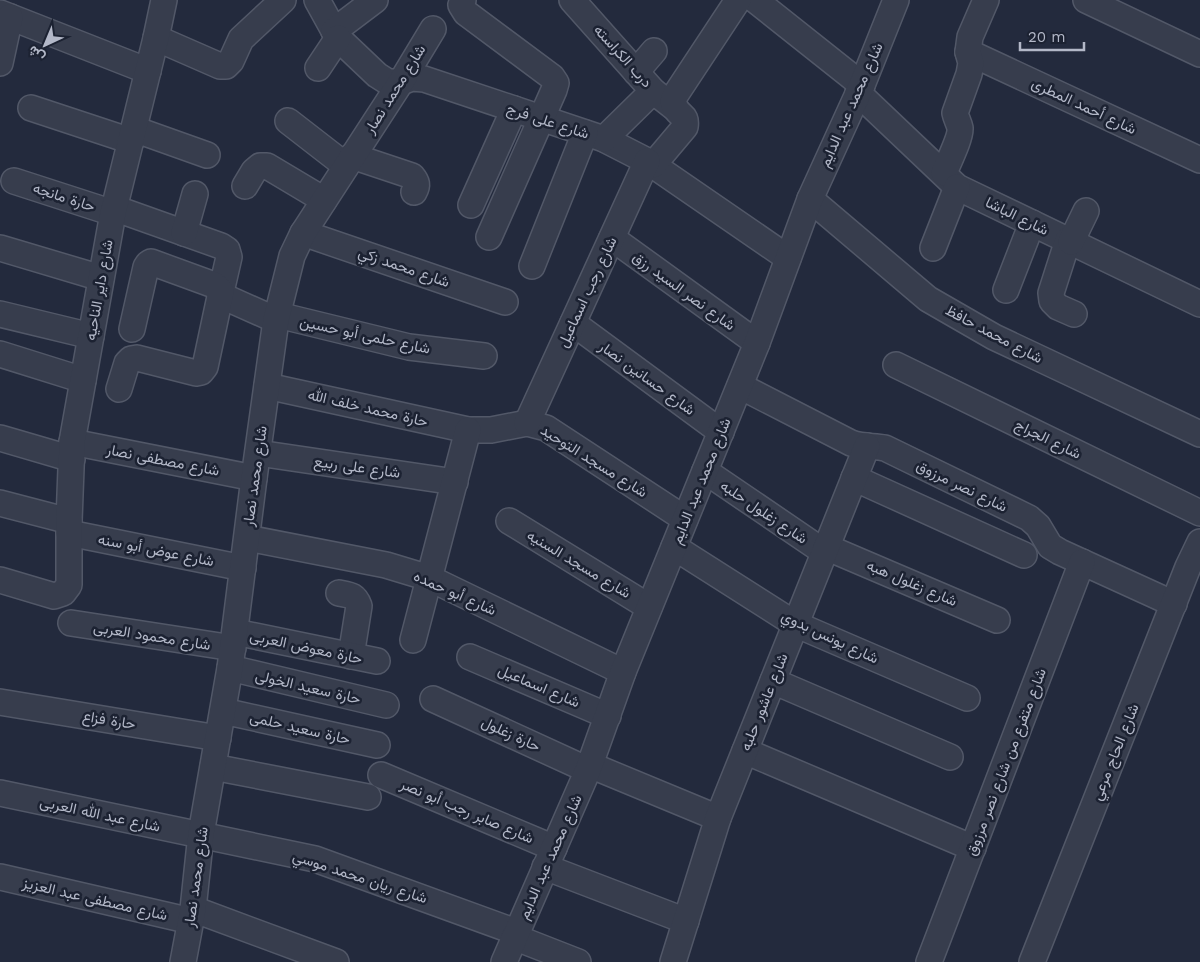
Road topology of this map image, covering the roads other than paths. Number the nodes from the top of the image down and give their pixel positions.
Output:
1 (164, 0) edge
2 (283, 0) edge
3 (316, 0) edge
4 (375, 0) edge
5 (463, 0) edge
6 (572, 0) edge
7 (896, 0) edge
8 (986, 0) edge
9 (1086, 0) edge
10 (739, 2) edge
11 (595, 10) edge
12 (5, 15) edge
13 (433, 29) dead end
14 (336, 34) junction
15 (156, 38) junction
16 (654, 51) dead end
17 (968, 52) junction
18 (1200, 54) edge
19 (0, 63) edge
20 (318, 68) dead end
21 (148, 71) junction
22 (636, 72) junction
23 (401, 82) junction
24 (860, 89) junction
25 (653, 91) junction
26 (31, 108) dead end
27 (514, 109) junction
28 (676, 109) junction
29 (542, 118) junction
30 (288, 121) dead end
31 (132, 135) junction
32 (594, 136) junction
33 (206, 155) dead end
34 (1200, 160) edge
35 (349, 161) junction
36 (650, 163) junction
37 (950, 180) junction
38 (14, 181) dead end
39 (245, 186) dead end
40 (414, 192) dead end
41 (196, 194) dead end
42 (810, 199) junction
43 (324, 200) junction
44 (472, 205) dead end
45 (114, 210) junction
46 (1086, 211) dead end
47 (1032, 223) junction
48 (184, 232) junction
49 (303, 233) junction
50 (489, 237) dead end
51 (612, 238) junction
52 (1069, 241) junction
53 (0, 248) edge
54 (933, 248) dead end
55 (788, 258) junction
56 (532, 266) dead end
57 (99, 288) junction
58 (1006, 290) dead end
59 (221, 294) junction
60 (506, 302) dead end
61 (1200, 304) edge
62 (0, 314) edge
63 (1074, 314) dead end
64 (277, 318) junction
65 (573, 324) junction
66 (91, 336) junction
67 (757, 343) junction
68 (0, 354) edge
69 (484, 356) dead end
70 (896, 366) dead end
71 (83, 380) junction
72 (267, 386) junction
73 (740, 386) junction
74 (119, 389) dead end
75 (527, 423) junction
76 (468, 430) junction
77 (721, 432) junction
78 (1200, 434) edge
79 (0, 438) edge
80 (867, 446) junction
81 (72, 450) junction
82 (258, 453) junction
83 (705, 471) junction
84 (254, 478) junction
85 (854, 478) junction
86 (455, 482) junction
87 (0, 503) edge
88 (1200, 513) edge
89 (685, 519) junction
90 (509, 521) dead end
91 (69, 527) junction
92 (247, 538) junction
93 (1200, 542) edge
94 (674, 547) junction
95 (825, 550) junction
96 (1024, 555) dead end
97 (1082, 562) junction
98 (243, 568) junction
99 (1194, 570) edge
100 (429, 578) junction
101 (0, 580) edge
102 (339, 593) dead end
103 (1174, 604) junction
104 (649, 607) junction
105 (997, 620) dead end
106 (71, 623) dead end
107 (795, 624) junction
108 (413, 640) dead end
109 (233, 650) junction
110 (470, 657) dead end
111 (361, 658) junction
112 (623, 672) junction
113 (773, 681) junction
114 (346, 696) junction
115 (966, 698) dead end
116 (433, 699) dead end
117 (0, 702) edge
118 (386, 705) dead end
119 (223, 711) junction
120 (608, 716) junction
121 (218, 738) junction
122 (377, 745) dead end
123 (745, 752) junction
124 (950, 757) dead end
125 (213, 767) junction
126 (589, 767) junction
127 (381, 775) dead end
128 (0, 793) edge
129 (368, 797) dead end
130 (718, 818) junction
131 (201, 834) junction
132 (973, 848) junction
133 (549, 858) junction
134 (0, 877) edge
135 (192, 915) junction
136 (686, 921) junction
137 (515, 934) junction
138 (183, 962) edge
139 (336, 962) edge
140 (504, 962) edge
141 (578, 962) edge
142 (673, 962) edge
143 (929, 962) edge
144 (1032, 962) edge

1 - 15 street, شارع داير الناحيه
2 - 15 street
3 - 14 street, شارع على فرج
4 - 14 street
5 - 29 street
6 - 11 street, درب الكراسته
7 - 24 street, شارع محمد عبد الدايم
8 - 17 street
9 - 18 street
10 - 24 street, شارع الباشا
10 - 28 street
11 - 22 street, درب الكراسته
12 - 19 street
12 - 21 street
13 - 23 street, شارع محمد نصار
14 - 20 street
14 - 23 street, شارع على فرج
15 - 21 street, شارع داير الناحيه
16 - 22 street
17 - 34 street, شارع أحمد المطرى
17 - 37 street
21 - 31 street, شارع داير الناحيه
22 - 25 street, درب الكراسته
23 - 27 street, شارع على فرج
23 - 35 street, شارع محمد نصار
24 - 37 street, شارع الباشا
24 - 42 street, شارع محمد عبد الدايم
25 - 28 street, درب الكراسته
25 - 32 street
26 - 31 street
27 - 29 street, شارع على فرج
27 - 44 street
28 - 36 street, شارع رجب اسماعيل
29 - 32 street, شارع على فرج
29 - 50 street
30 - 35 street
31 - 33 street
31 - 45 street, شارع داير الناحيه
32 - 36 street, شارع على فرج
32 - 56 street
35 - 40 street
35 - 43 street, شارع محمد نصار
36 - 51 street, شارع رجب اسماعيل
36 - 55 street, شارع على فرج
37 - 47 street, شارع الباشا
37 - 54 street
38 - 45 street, حارة مانجه
39 - 43 street
41 - 48 street
42 - 55 street, شارع محمد عبد الدايم
42 - 78 street, شارع محمد حافظ
43 - 49 street, شارع محمد نصار
45 - 48 street, حارة مانجه
45 - 57 street, شارع داير الناحيه
46 - 52 street
47 - 52 street, شارع الباشا
47 - 58 street
48 - 59 street, حارة مانجه
49 - 60 street, شارع محمد زكي
49 - 64 street, شارع محمد نصار
51 - 65 street, شارع رجب اسماعيل
51 - 67 street, شارع نصر السيد رزق
52 - 61 street, شارع الباشا
52 - 63 street
53 - 57 street
55 - 67 street, شارع محمد عبد الدايم
57 - 59 street, شارع حلمى أبو حسين
57 - 66 street, شارع داير الناحيه
59 - 64 street, شارع حلمى أبو حسين
59 - 74 street
62 - 66 street
64 - 69 street, شارع حلمى أبو حسين
64 - 72 street, شارع محمد نصار
65 - 75 street, شارع رجب اسماعيل
65 - 77 street, شارع حسانين نصار
66 - 71 street, شارع داير الناحيه
67 - 73 street, شارع محمد عبد الدايم
68 - 71 street
70 - 88 street, شارع الجراج
71 - 81 street, شارع داير الناحيه
72 - 76 street, حارة محمد خلف الله
72 - 82 street, شارع محمد نصار
73 - 77 street, شارع محمد عبد الدايم
73 - 80 street, شارع نصر مرزوق
75 - 76 street, شارع مسجد التوحيد
75 - 89 street, شارع مسجد التوحيد
76 - 86 street
77 - 83 street, شارع محمد عبد الدايم
79 - 81 street, شارع مصطفى نصار
80 - 85 street, شارع عاشور حلبه
80 - 97 street, شارع نصر مرزوق
81 - 84 street, شارع مصطفى نصار
81 - 91 street, شارع داير الناحيه
82 - 84 street, شارع محمد نصار
82 - 86 street, شارع على ربيع
83 - 89 street, شارع محمد عبد الدايم
83 - 95 street, شارع زغلول حلبه
84 - 92 street, شارع محمد نصار
85 - 95 street, شارع عاشور حلبه
85 - 96 street
86 - 100 street
87 - 91 street, شارع عوض أبو سنه
89 - 94 street, شارع محمد عبد الدايم
90 - 104 street, شارع مسجد السنيه
91 - 98 street, شارع عوض أبو سنه
91 - 101 street, شارع داير الناحيه
92 - 98 street, شارع محمد نصار
92 - 100 street, شارع أبو حمده
93 - 99 street, شارع الحاج مرعي
94 - 104 street, شارع محمد عبد الدايم
94 - 107 street, شارع يونس بدوي
95 - 105 street, شارع زغلول هبه
95 - 107 street, شارع عاشور حلبه
97 - 103 street, شارع نصر مرزوق
97 - 132 street, شارع متفرع من شارع نصر مرزوق
98 - 109 street, شارع محمد نصار
99 - 103 street, شارع الحاج مرعي
100 - 108 street
100 - 112 street, شارع أبو حمده
102 - 111 street
103 - 144 street, شارع الحاج مرعي
104 - 112 street, شارع محمد عبد الدايم
106 - 109 street, شارع محمود العربى
107 - 113 street, شارع عاشور حلبه
107 - 115 street, شارع يونس بدوي
109 - 111 street, حارة معوض العربى
109 - 114 street, حارة سعيد الخولى
109 - 119 street, شارع محمد نصار
110 - 120 street, شارع اسماعيل
111 - 114 street
112 - 120 street, شارع محمد عبد الدايم
113 - 123 street, شارع عاشور حلبه
113 - 124 street
114 - 118 street, حارة سعيد الخولى
116 - 126 street, حارة زغلول
117 - 121 street, حارة فزاع
119 - 121 street, شارع محمد نصار
119 - 122 street, حارة سعيد حلمى
120 - 126 street, شارع محمد عبد الدايم
121 - 125 street, شارع محمد نصار
123 - 130 street, شارع عاشور حلبه
123 - 132 street
125 - 129 street
125 - 131 street, شارع محمد نصار
126 - 130 street, حارة زغلول
126 - 133 street, شارع محمد عبد الدايم
127 - 133 street, شارع صابر رجب أبو نصر
128 - 131 street, شارع عبد الله العربى
130 - 136 street, شارع عاشور حلبه
131 - 135 street, شارع محمد نصار
131 - 137 street, شارع ريان محمد موسي
132 - 143 street, شارع متفرع من شارع نصر مرزوق
133 - 136 street, شارع صابر رجب أبو نصر
133 - 137 street, شارع محمد عبد الدايم
134 - 135 street, شارع مصطفى عبد العزيز
135 - 138 street, شارع محمد نصار
135 - 139 street, شارع مصطفى عبد العزيز
136 - 142 street, شارع عاشور حلبه
137 - 140 street, شارع محمد عبد الدايم
137 - 141 street, شارع ريان محمد موسي

